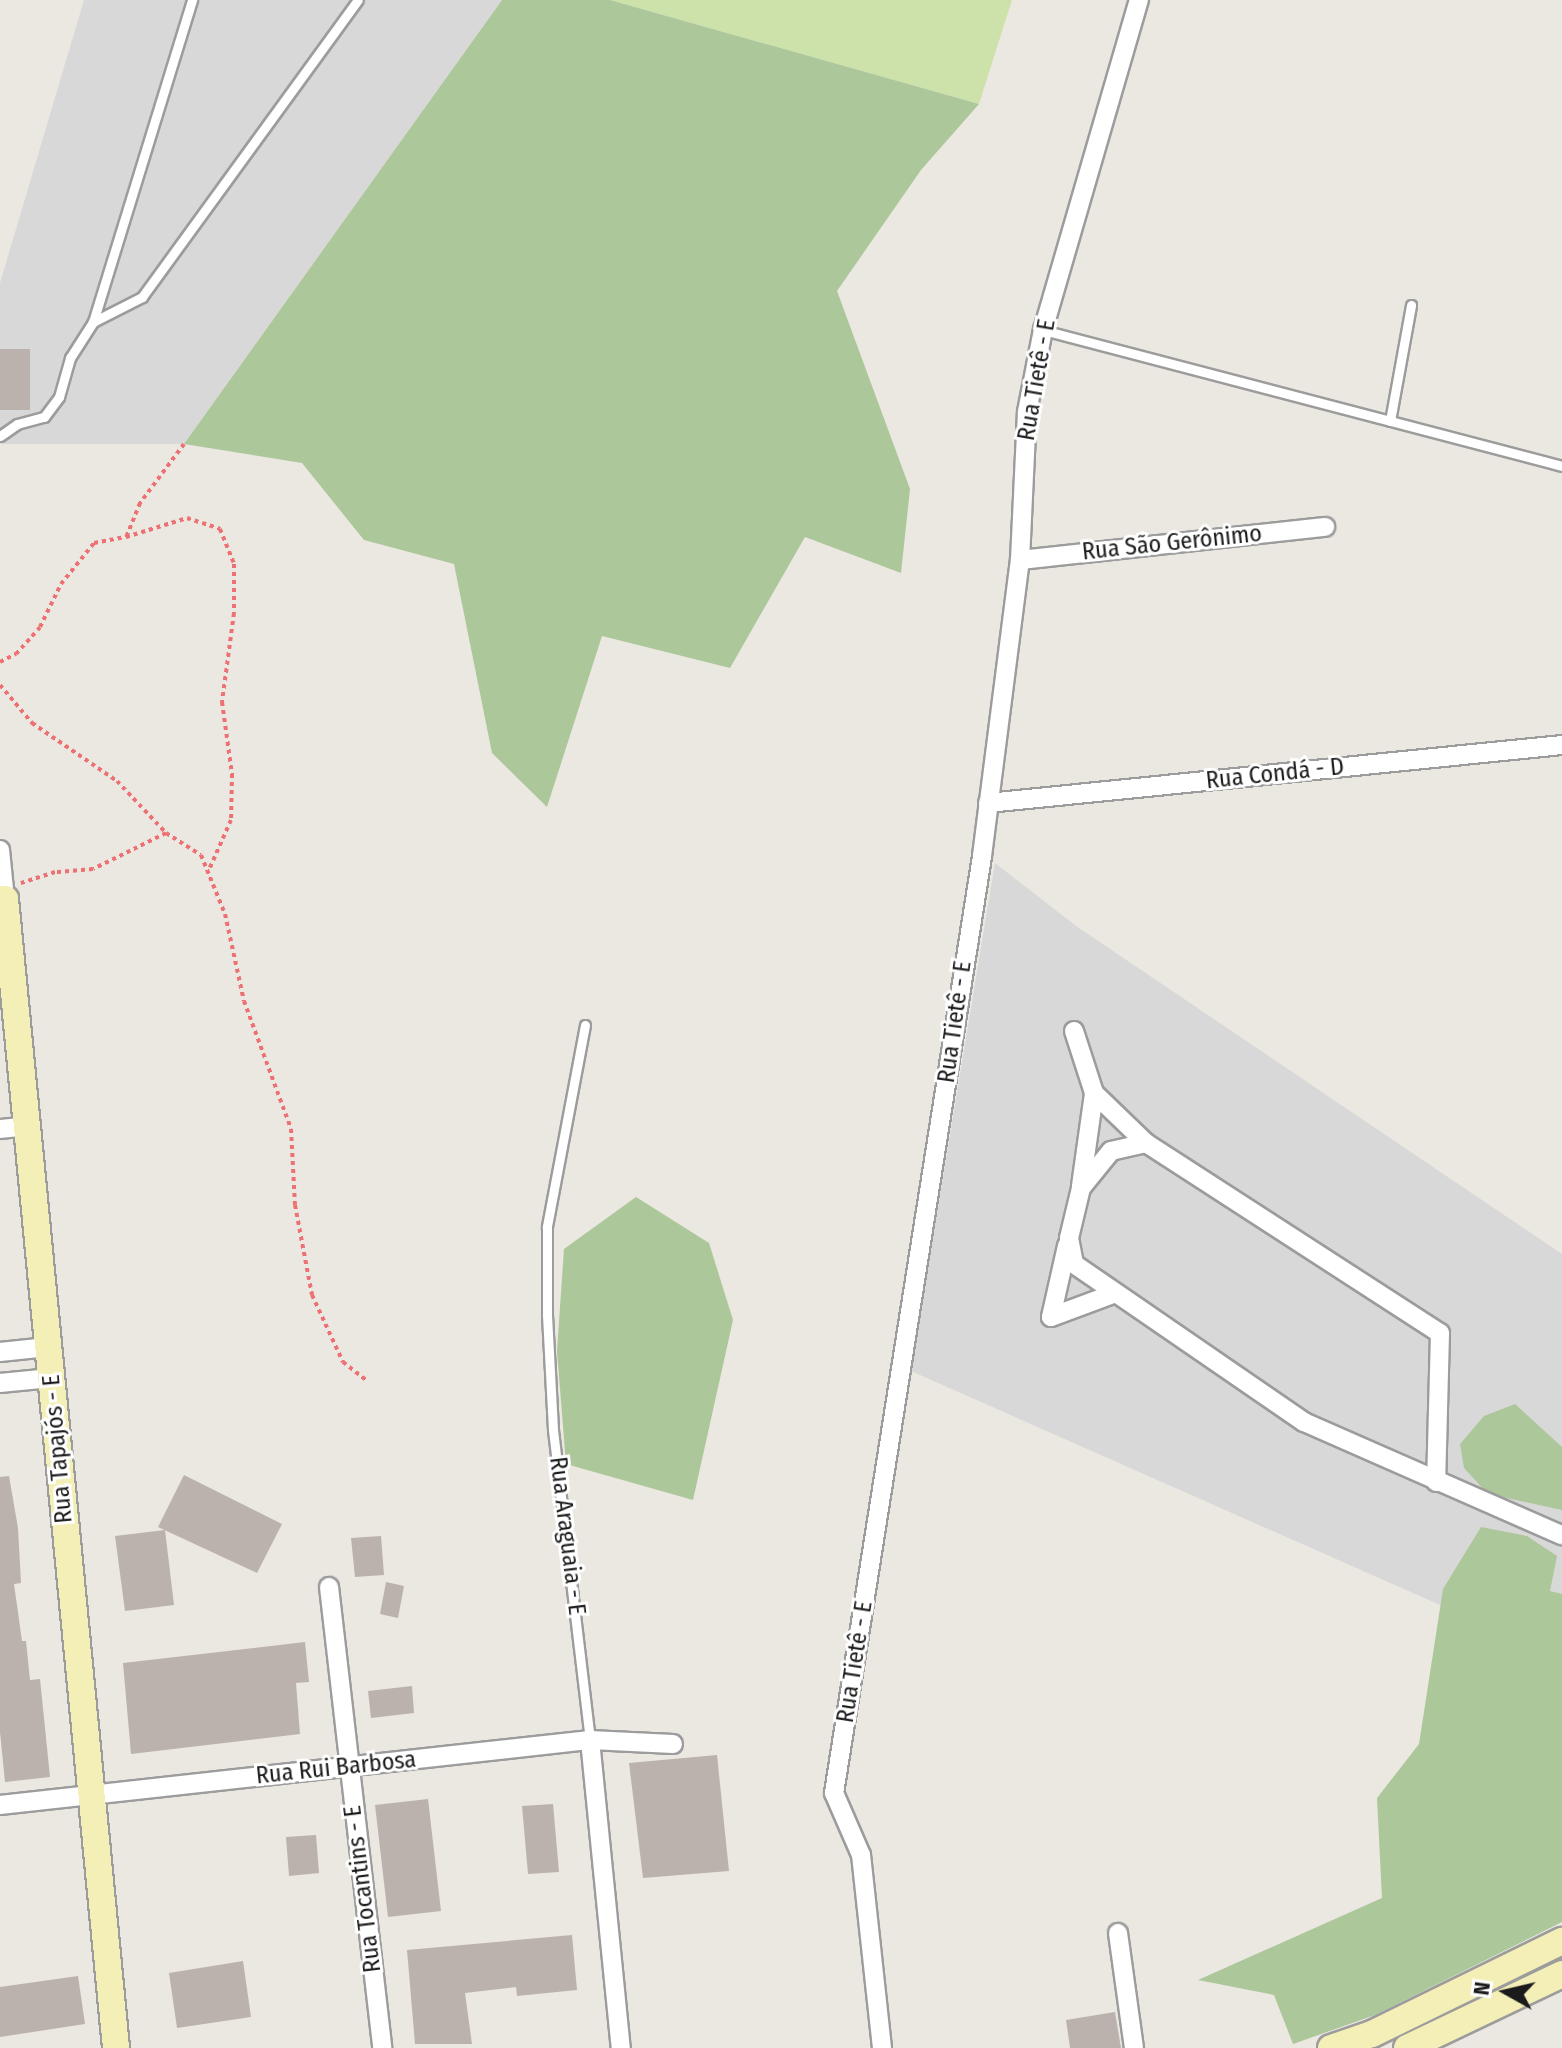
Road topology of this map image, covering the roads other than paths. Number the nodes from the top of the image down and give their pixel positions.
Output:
1 (192, 0) edge
2 (358, 0) edge
3 (1139, 0) edge
4 (1411, 305) dead end
5 (93, 322) junction
6 (1043, 330) junction
7 (1390, 421) junction
8 (0, 436) edge
9 (1562, 466) edge
10 (1325, 527) dead end
11 (1020, 560) junction
12 (1562, 745) edge
13 (988, 803) junction
14 (0, 850) edge
15 (3, 896) edge
16 (585, 1025) dead end
17 (1074, 1031) dead end
18 (1094, 1093) junction
19 (27, 1126) junction
20 (0, 1129) edge
21 (1146, 1143) junction
22 (1081, 1188) junction
23 (1069, 1238) junction
24 (1113, 1294) junction
25 (48, 1347) junction
26 (0, 1352) edge
27 (51, 1378) junction
28 (0, 1383) edge
29 (1436, 1482) junction
30 (1562, 1535) edge
31 (329, 1587) dead end
32 (590, 1740) junction
33 (673, 1744) dead end
34 (348, 1766) junction
35 (91, 1795) junction
36 (0, 1805) edge
37 (1118, 1933) dead end
38 (1562, 1941) edge
39 (1562, 1974) edge
40 (116, 2048) edge
41 (382, 2048) edge
42 (621, 2048) edge
43 (882, 2048) edge
44 (1134, 2048) edge
45 (1331, 2048) edge
46 (1407, 2048) edge

1 - 5 lane
2 - 5 lane
3 - 6 street, Rua Tietê - E
4 - 7 lane
5 - 8 lane
6 - 7 lane
6 - 11 street, Rua Tietê - E
7 - 9 lane
10 - 11 street, Rua São Gerônimo
11 - 13 street, Rua Tietê - E
12 - 13 street, Rua Condá - D
13 - 43 street, Rua Tietê - E
14 - 15 street, Rua Tapajós - E
15 - 19 street, Rua Tapajós - E
16 - 32 lane, Rua Araguaia - E
17 - 18 street
18 - 21 street
18 - 22 street
19 - 20 street
19 - 25 street, Rua Tapajós - E
21 - 22 street
21 - 29 street
22 - 23 street
23 - 24 street
23 - 24 street
24 - 29 street
25 - 26 street
25 - 27 street, Rua Tapajós - E
27 - 28 street
27 - 35 street, Rua Tapajós - E
29 - 30 street
31 - 34 street, Rua Tocantins - E
32 - 33 street, Rua Rui Barbosa
32 - 34 street, Rua Rui Barbosa
32 - 42 street, Rua Araguaia - E
34 - 35 street, Rua Rui Barbosa
34 - 41 street, Rua Tocantins - E
35 - 36 street, Rua Rui Barbosa
35 - 40 street, Rua Tapajós - E
37 - 44 street
38 - 45 street
39 - 46 street

